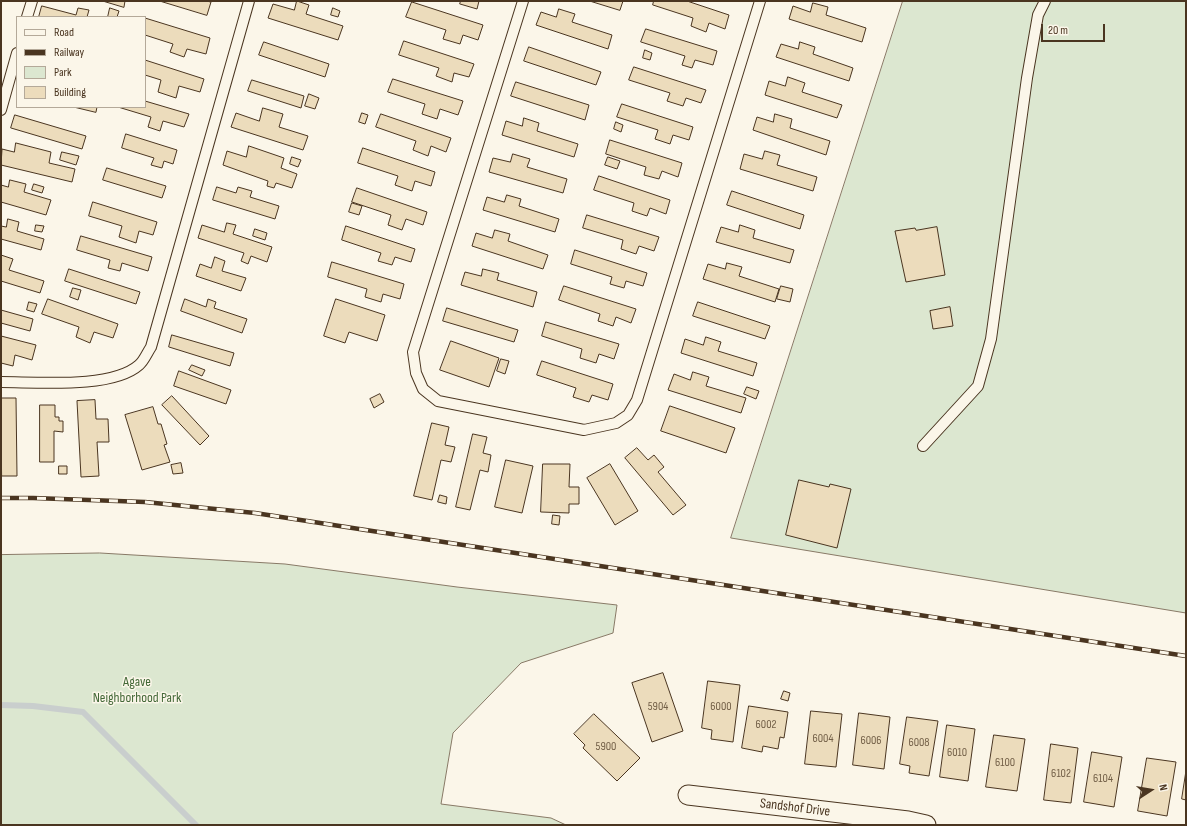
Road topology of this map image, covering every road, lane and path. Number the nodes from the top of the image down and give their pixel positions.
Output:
1 (32, 1) edge
2 (249, 1) edge
3 (523, 1) edge
4 (760, 1) edge
5 (1045, 1) edge
6 (27, 16) edge
7 (16, 57) edge
8 (1, 110) edge
9 (1, 382) edge
10 (923, 446) dead end
11 (688, 795) dead end
12 (926, 825) edge

1 - 6 lane
2 - 9 lane
3 - 4 lane
5 - 10 lane
7 - 8 lane
11 - 12 street, Sandshof Drive

